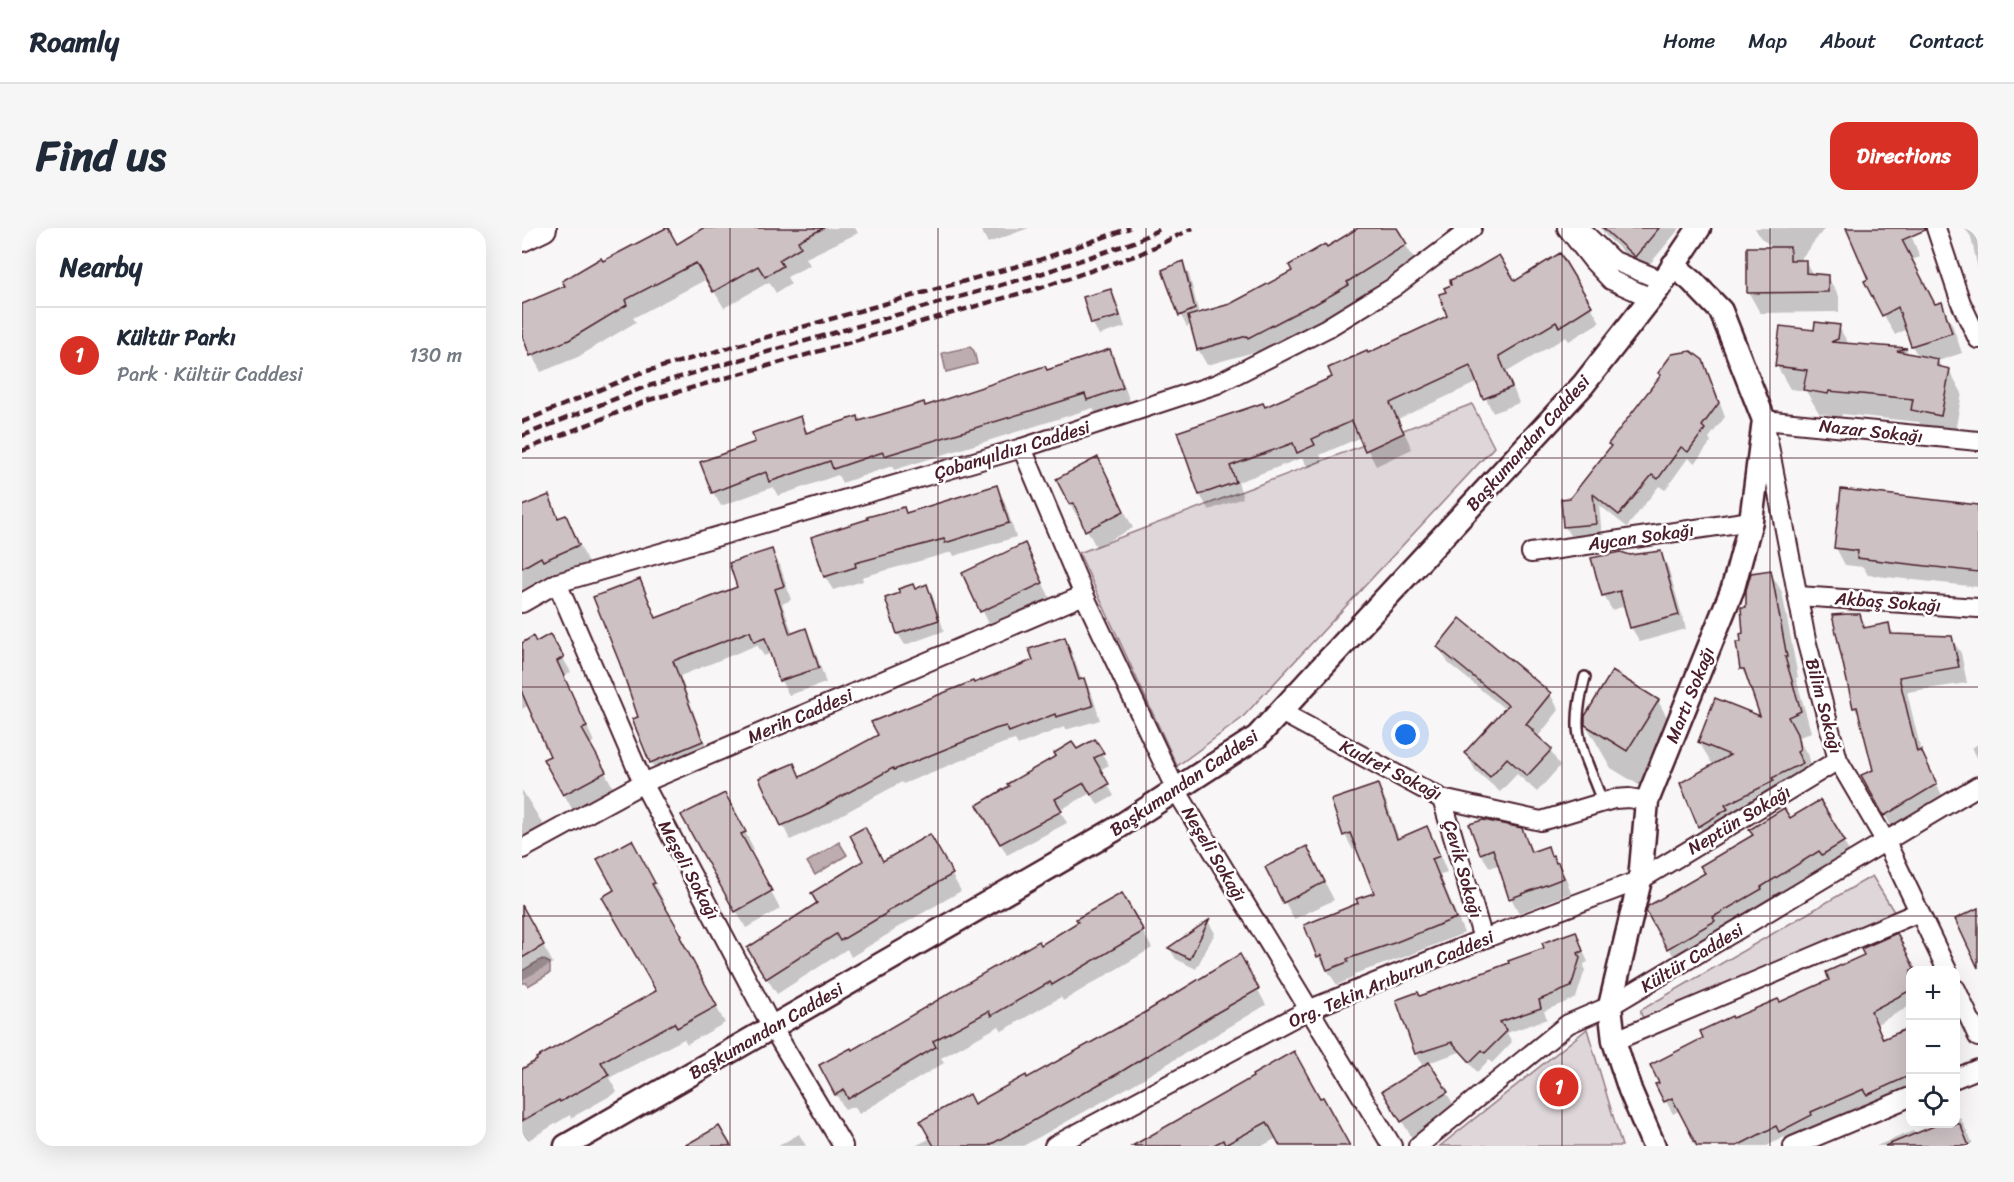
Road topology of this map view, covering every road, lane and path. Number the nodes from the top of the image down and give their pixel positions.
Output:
1 (543, 228) edge
2 (1472, 228) edge
3 (1567, 228) edge
4 (1579, 228) edge
5 (1700, 228) edge
6 (1936, 228) edge
7 (522, 238) edge
8 (1662, 281) junction
9 (1978, 339) edge
10 (1764, 420) junction
11 (1978, 441) edge
12 (1022, 448) junction
13 (1751, 521) junction
14 (1531, 553) dead end
15 (557, 583) junction
16 (1084, 595) junction
17 (1798, 596) junction
18 (522, 603) edge
19 (1978, 608) edge
20 (1585, 676) dead end
21 (1281, 712) junction
22 (1838, 760) junction
23 (643, 783) junction
24 (1978, 786) edge
25 (1176, 790) junction
26 (1442, 799) junction
27 (1602, 801) junction
28 (1647, 801) junction
29 (1886, 842) junction
30 (522, 849) edge
31 (1640, 880) junction
32 (1919, 912) junction
33 (1483, 939) junction
34 (1945, 966) edge
35 (1960, 998) edge
36 (1611, 1006) junction
37 (1308, 1010) junction
38 (772, 1027) junction
39 (1978, 1036) edge
40 (1614, 1041) junction
41 (1978, 1069) edge
42 (1960, 1076) edge
43 (1906, 1099) edge
44 (566, 1146) edge
45 (843, 1146) edge
46 (1054, 1146) edge
47 (1392, 1146) edge
48 (1418, 1146) edge
49 (1654, 1146) edge
50 (1793, 1146) edge

1 - 7 main road
2 - 12 street, Çobanyıldızı Caddesi
3 - 8 street
4 - 8 street
5 - 8 street, Başkumandan Caddesi
6 - 9 street
8 - 10 street, Martı Sokağı
8 - 21 street, Başkumandan Caddesi
10 - 11 street, Nazar Sokağı
10 - 13 street, Martı Sokağı
10 - 17 street, Bilim Sokağı
12 - 15 street, Çobanyıldızı Caddesi
12 - 16 street, Neşeli Sokağı
13 - 14 street, Aycan Sokağı
13 - 28 street, Martı Sokağı
15 - 18 street, Çobanyıldızı Caddesi
15 - 23 street, Meşeli Sokağı
16 - 23 street, Merih Caddesi
16 - 25 street, Neşeli Sokağı
17 - 19 street, Akbaş Sokağı
17 - 22 street, Bilim Sokağı
20 - 27 lane
21 - 25 street, Başkumandan Caddesi
21 - 26 street, Kudret Sokağı
22 - 29 street, Bilim Sokağı
22 - 31 street, Neptün Sokağı
23 - 30 street, Merih Caddesi
23 - 38 street, Meşeli Sokağı
24 - 29 street, Kültür Caddesi
25 - 37 street, Neşeli Sokağı
25 - 38 street, Başkumandan Caddesi
26 - 27 street, Kudret Sokağı
26 - 33 street, Çevik Sokağı
27 - 28 street, Kudret Sokağı
28 - 31 street, Martı Sokağı
29 - 32 street, Bilim Sokağı
29 - 36 street, Kültür Caddesi
31 - 33 street, Org. Tekin Arıburun Caddesi
31 - 36 street, Martı Sokağı
32 - 34 street, Bilim Sokağı
32 - 40 street
33 - 37 street, Org. Tekin Arıburun Caddesi
35 - 39 street
36 - 40 street, Martı Sokağı
36 - 48 street, Kültür Caddesi
37 - 46 street, Org. Tekin Arıburun Caddesi
37 - 47 street, Neşeli Sokağı
38 - 44 street, Başkumandan Caddesi
38 - 45 street, Meşeli Sokağı
40 - 49 street, Martı Sokağı
41 - 42 street
43 - 50 street

